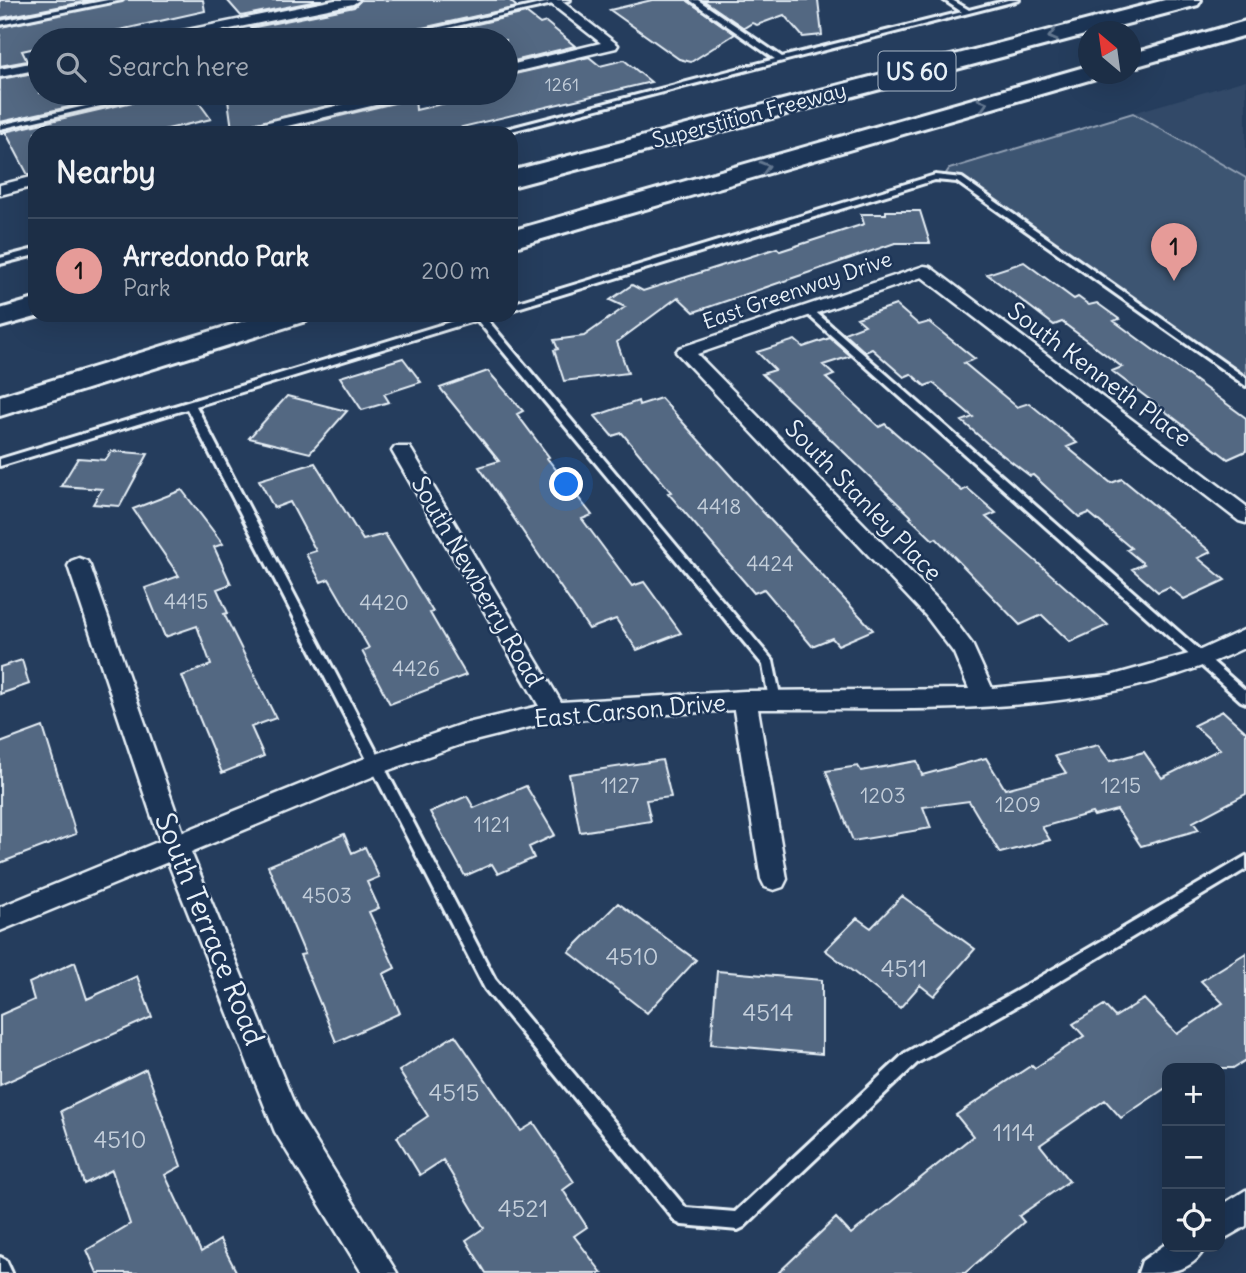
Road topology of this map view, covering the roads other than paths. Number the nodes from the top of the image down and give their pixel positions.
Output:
1 (119, 0) edge
2 (353, 0) edge
3 (693, 0) edge
4 (947, 0) edge
5 (1016, 0) edge
6 (1190, 0) edge
7 (558, 1) edge
8 (968, 12) junction
9 (0, 23) edge
10 (216, 28) edge
11 (440, 28) edge
12 (1246, 30) edge
13 (1141, 58) edge
14 (780, 60) junction
15 (28, 67) edge
16 (518, 67) edge
17 (0, 73) edge
18 (1078, 76) edge
19 (99, 105) edge
20 (357, 105) edge
21 (269, 126) edge
22 (0, 127) edge
23 (518, 127) edge
24 (518, 174) edge
25 (28, 183) edge
26 (699, 186) junction
27 (0, 190) edge
28 (518, 238) edge
29 (518, 244) edge
30 (28, 253) edge
31 (0, 261) edge
32 (924, 271) joint
33 (28, 287) edge
34 (0, 294) edge
35 (518, 305) edge
36 (28, 310) edge
37 (808, 310) junction
38 (0, 318) edge
39 (223, 322) edge
40 (272, 322) edge
41 (461, 322) edge
42 (486, 322) edge
43 (685, 352) joint
44 (1246, 383) edge
45 (0, 386) edge
46 (190, 404) junction
47 (0, 406) edge
48 (402, 451) dead end
49 (0, 463) edge
50 (1246, 516) edge
51 (79, 566) dead end
52 (1246, 637) edge
53 (1203, 658) junction
54 (985, 698) junction
55 (1246, 698) edge
56 (745, 700) junction
57 (775, 700) junction
58 (554, 712) junction
59 (377, 764) junction
60 (175, 845) junction
61 (1246, 862) edge
62 (774, 879) dead end
63 (0, 919) edge
64 (1246, 1206) edge
65 (1225, 1221) edge
66 (1182, 1252) edge
67 (0, 1266) edge
68 (4, 1273) edge
69 (381, 1273) edge
70 (1154, 1273) edge

1 - 9 lane
2 - 10 street
3 - 14 lane
4 - 8 lane
5 - 8 lane
6 -> 24 highway, Superstition Freeway / US 60
7 - 11 lane
7 - 16 street
8 - 14 lane
12 - 13 highway
14 - 23 lane
15 - 17 street
26 -> 18 highway, US 60
19 - 22 lane
20 - 21 street
25 - 27 street
26 - 28 highway, US 60
26 - 29 highway
30 - 31 lane
32 - 37 street, East Greenway Drive
32 - 50 street, South Kenneth Place
33 - 34 highway
35 - 44 lane
36 - 38 highway
37 - 43 street, East Greenway Drive
37 - 53 lane
39 - 45 highway
40 - 47 highway
41 - 46 lane
42 - 57 lane
43 - 54 street, South Stanley Place
46 - 49 lane
46 - 59 lane
48 - 58 street, South Newberry Road
51 - 60 street, South Terrace Road
52 - 53 street, East Carson Drive
53 - 54 street, East Carson Drive
53 - 55 lane
54 - 57 street, East Carson Drive
56 - 57 street, East Carson Drive
56 - 58 street, East Carson Drive
56 - 62 street
58 - 59 street, East Carson Drive
59 - 60 street, East Carson Drive
59 - 61 lane
60 - 63 street, East Carson Drive
60 - 69 street, South Terrace Road
64 - 65 street
66 - 70 street
67 - 68 lane

